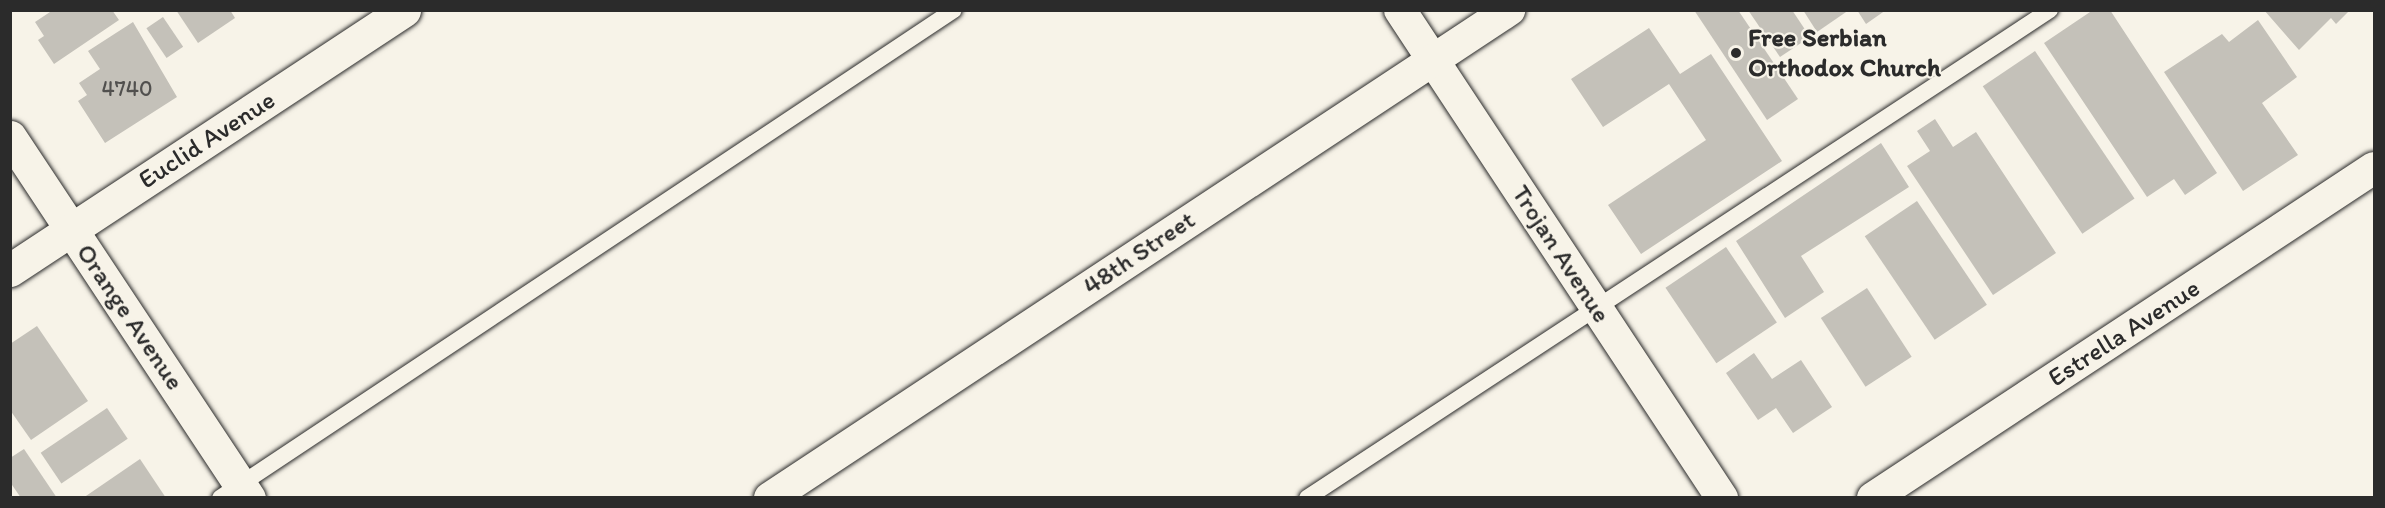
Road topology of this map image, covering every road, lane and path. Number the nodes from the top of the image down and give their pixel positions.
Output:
1 (404, 10) edge
2 (954, 10) edge
3 (1400, 10) edge
4 (1509, 10) edge
5 (2050, 10) edge
6 (1432, 59) junction
7 (10, 137) edge
8 (2374, 168) edge
9 (71, 230) junction
10 (10, 270) edge
11 (1596, 306) junction
12 (236, 493) edge
13 (770, 498) edge
14 (1307, 498) edge
15 (1722, 498) edge
16 (1873, 498) edge

1 - 9 main road, Euclid Avenue
2 - 12 lane
3 - 6 street, Trojan Avenue
4 - 6 street, 48th Street
5 - 11 lane
6 - 11 street, Trojan Avenue
6 - 13 street, 48th Street
7 - 9 main road, Orange Avenue
8 - 16 street, Estrella Avenue
9 - 10 main road, Euclid Avenue
9 - 12 main road, Orange Avenue
11 - 14 lane
11 - 15 street, Trojan Avenue

